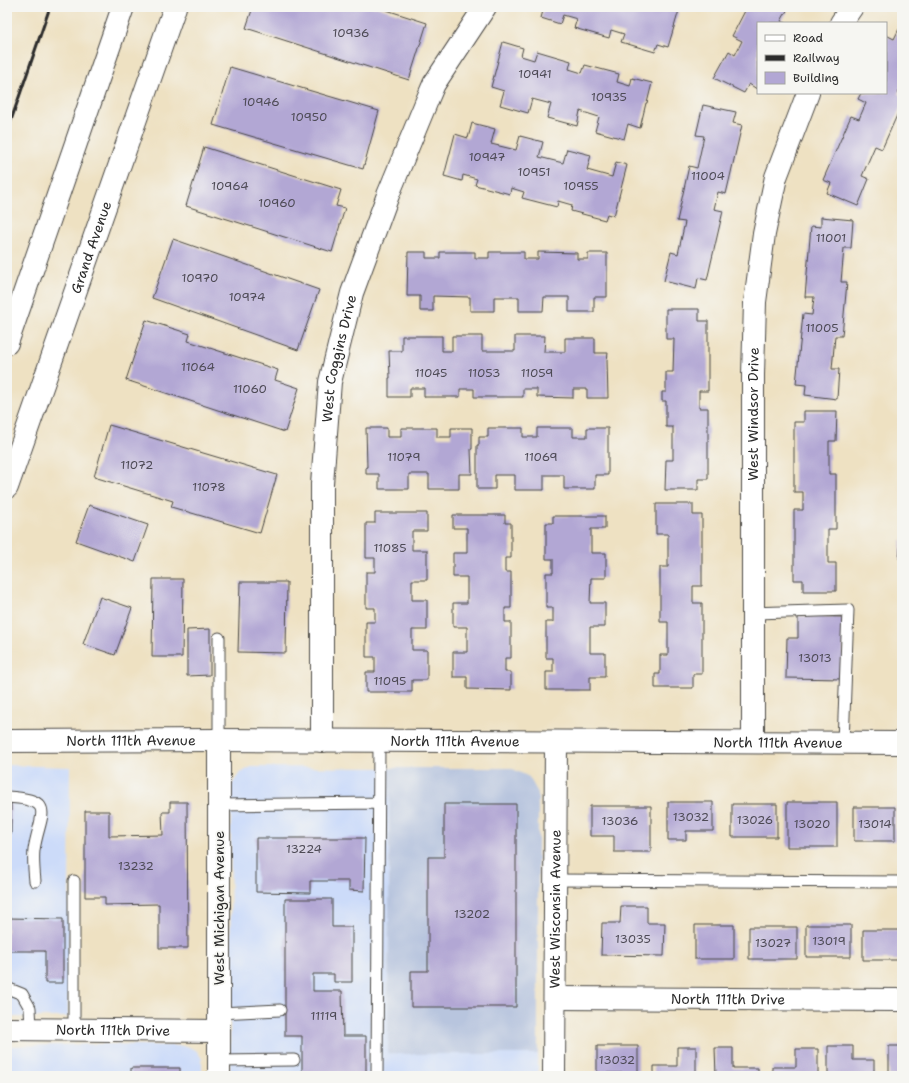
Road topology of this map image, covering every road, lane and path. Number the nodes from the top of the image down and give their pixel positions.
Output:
1 (123, 7) edge
2 (175, 7) edge
3 (485, 7) edge
4 (852, 7) edge
5 (842, 22) edge
6 (808, 94) edge
7 (7, 343) edge
8 (7, 487) edge
9 (753, 613) junction
10 (219, 638) dead end
11 (220, 740) junction
12 (7, 741) edge
13 (322, 741) junction
14 (379, 741) junction
15 (556, 742) junction
16 (753, 742) junction
17 (843, 743) junction
18 (902, 743) edge
19 (7, 797) edge
20 (378, 803) junction
21 (220, 805) junction
22 (555, 880) junction
23 (35, 881) dead end
24 (74, 881) dead end
25 (902, 882) edge
26 (7, 988) edge
27 (555, 998) junction
28 (902, 1000) edge
29 (280, 1010) dead end
30 (219, 1022) junction
31 (7, 1029) edge
32 (31, 1029) junction
33 (74, 1029) junction
34 (294, 1060) dead end
35 (219, 1068) edge
36 (377, 1076) edge
37 (554, 1076) edge

1 - 7 main road
2 - 8 main road, Grand Avenue
3 - 13 main road, West Coggins Drive
4 - 5 main road
6 - 9 main road, West Windsor Drive
9 - 16 main road, West Windsor Drive
9 - 17 lane
10 - 11 lane
11 - 12 main road, North 111th Avenue
11 - 13 main road, North 111th Avenue
11 - 21 main road, West Michigan Avenue
13 - 14 main road, North 111th Avenue
14 - 15 main road, North 111th Avenue
14 - 20 lane
15 - 16 main road, North 111th Avenue
15 - 22 main road, West Wisconsin Avenue
16 - 17 main road, North 111th Avenue
17 - 18 main road, North 111th Avenue
19 - 23 lane
20 - 21 lane
20 - 36 lane
21 - 30 main road, West Michigan Avenue
22 - 25 lane
22 - 27 main road, West Wisconsin Avenue
24 - 33 lane
26 - 32 lane
27 - 28 main road, North 111th Drive
27 - 37 main road, West Wisconsin Avenue
29 - 30 lane
30 - 33 main road, North 111th Drive
30 - 35 main road, West Michigan Avenue
31 - 32 main road, North 111th Drive
32 - 33 main road, North 111th Drive
34 - 35 lane

